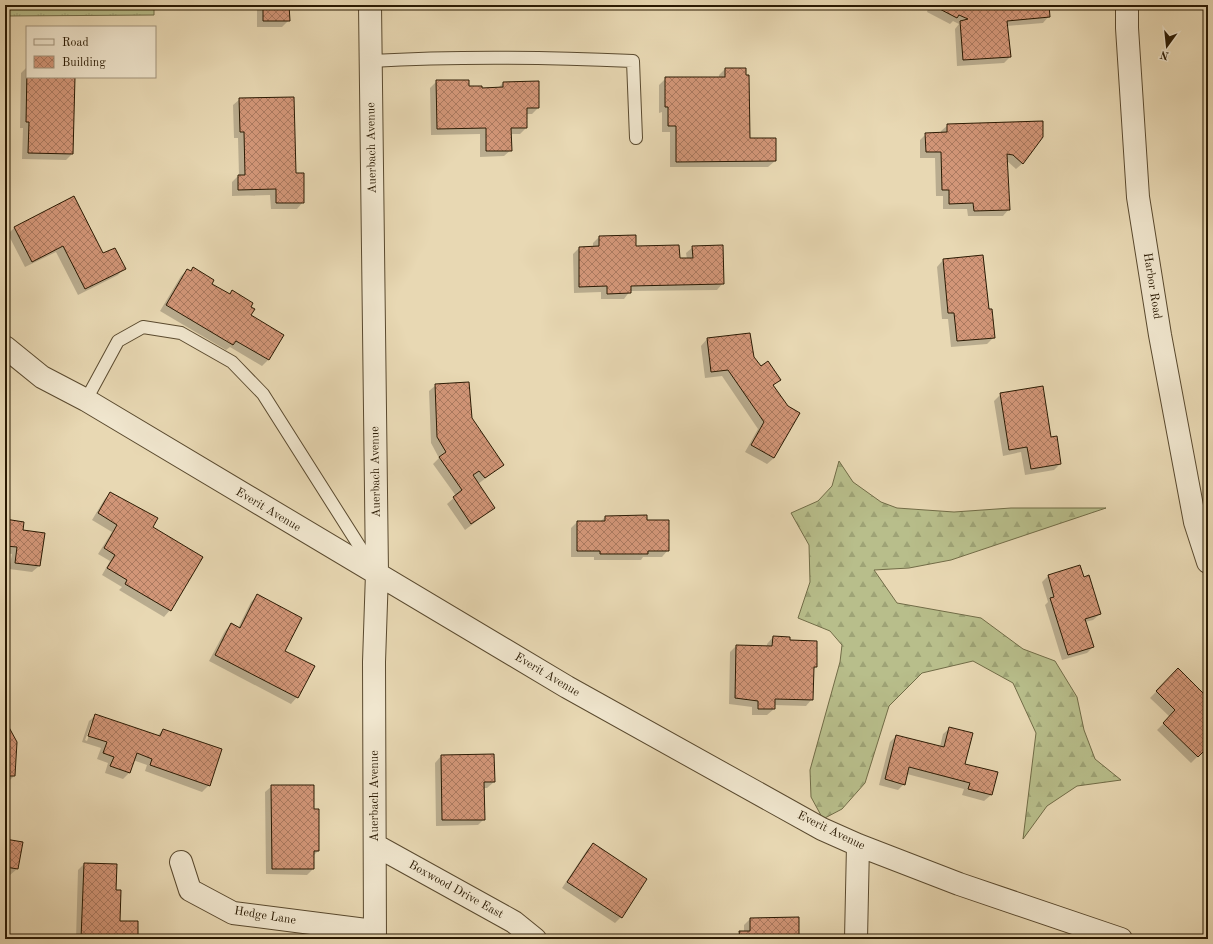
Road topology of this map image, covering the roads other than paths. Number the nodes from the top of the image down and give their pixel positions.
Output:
1 (370, 5) edge
2 (1127, 5) edge
3 (371, 61) junction
4 (636, 138) dead end
5 (5, 347) edge
6 (86, 400) junction
7 (1208, 562) edge
8 (377, 573) junction
9 (375, 845) junction
10 (858, 845) junction
11 (181, 862) dead end
12 (375, 935) edge
13 (535, 939) edge
14 (856, 939) edge
15 (1121, 939) edge

1 - 3 street, Auerbach Avenue
2 - 7 street, Harbor Road
3 - 4 lane
3 - 8 street, Auerbach Avenue
5 - 6 street, Everit Avenue
6 - 8 street, Everit Avenue
6 - 8 lane
8 - 9 street, Auerbach Avenue
8 - 10 street, Everit Avenue
9 - 12 street, Auerbach Avenue
9 - 13 street, Boxwood Drive East
10 - 14 street
10 - 15 street, Everit Avenue
11 - 12 street, Hedge Lane

